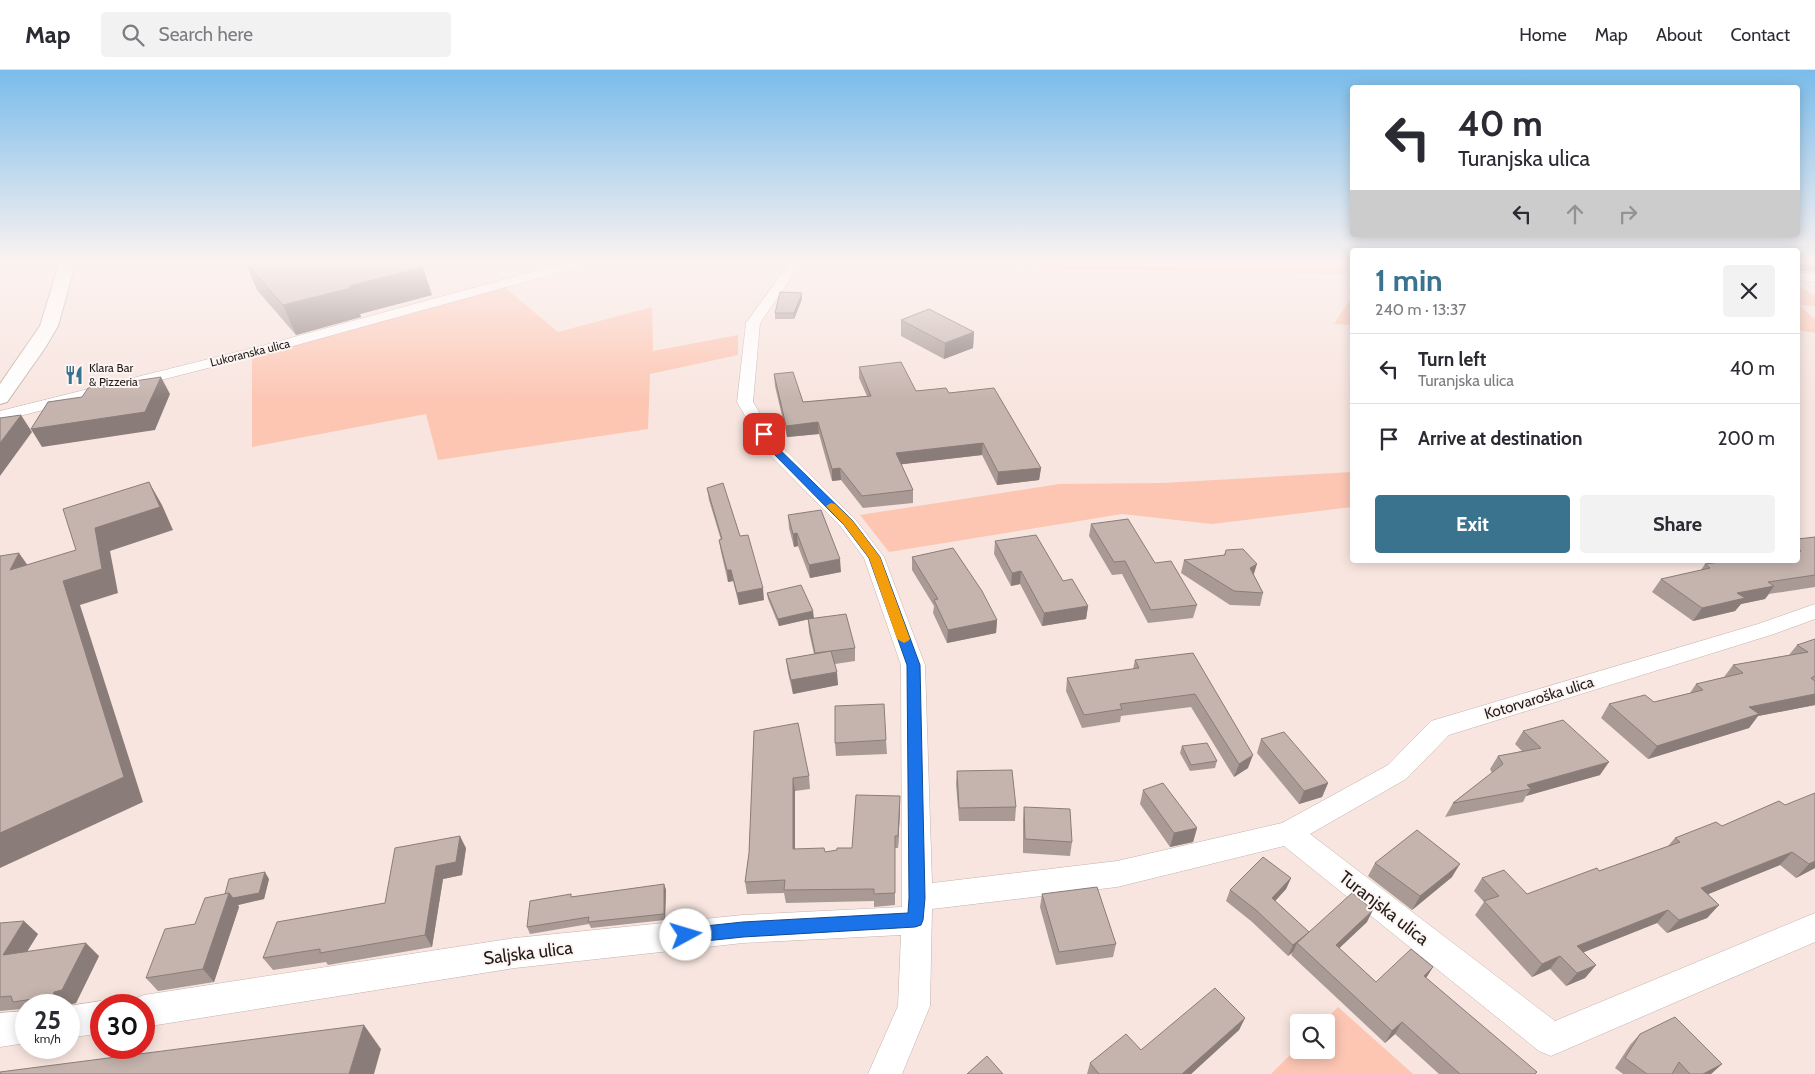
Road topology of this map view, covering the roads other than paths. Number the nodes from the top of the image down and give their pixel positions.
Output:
1 (54, 308) edge
2 (415, 308) edge
3 (764, 308) edge
4 (0, 398) edge
5 (0, 416) edge
6 (1815, 611) edge
7 (1288, 833) junction
8 (916, 909) junction
9 (1815, 927) edge
10 (155, 1009) edge
11 (15, 1028) edge
12 (0, 1030) edge
13 (885, 1074) edge

1 - 4 street
2 - 5 street, Lukoranska ulica
3 - 8 street
6 - 7 street, Kotorvaroška ulica
7 - 8 street
7 - 9 street, Turanjska ulica
8 - 10 street, Saljska ulica
8 - 13 street
11 - 12 street

